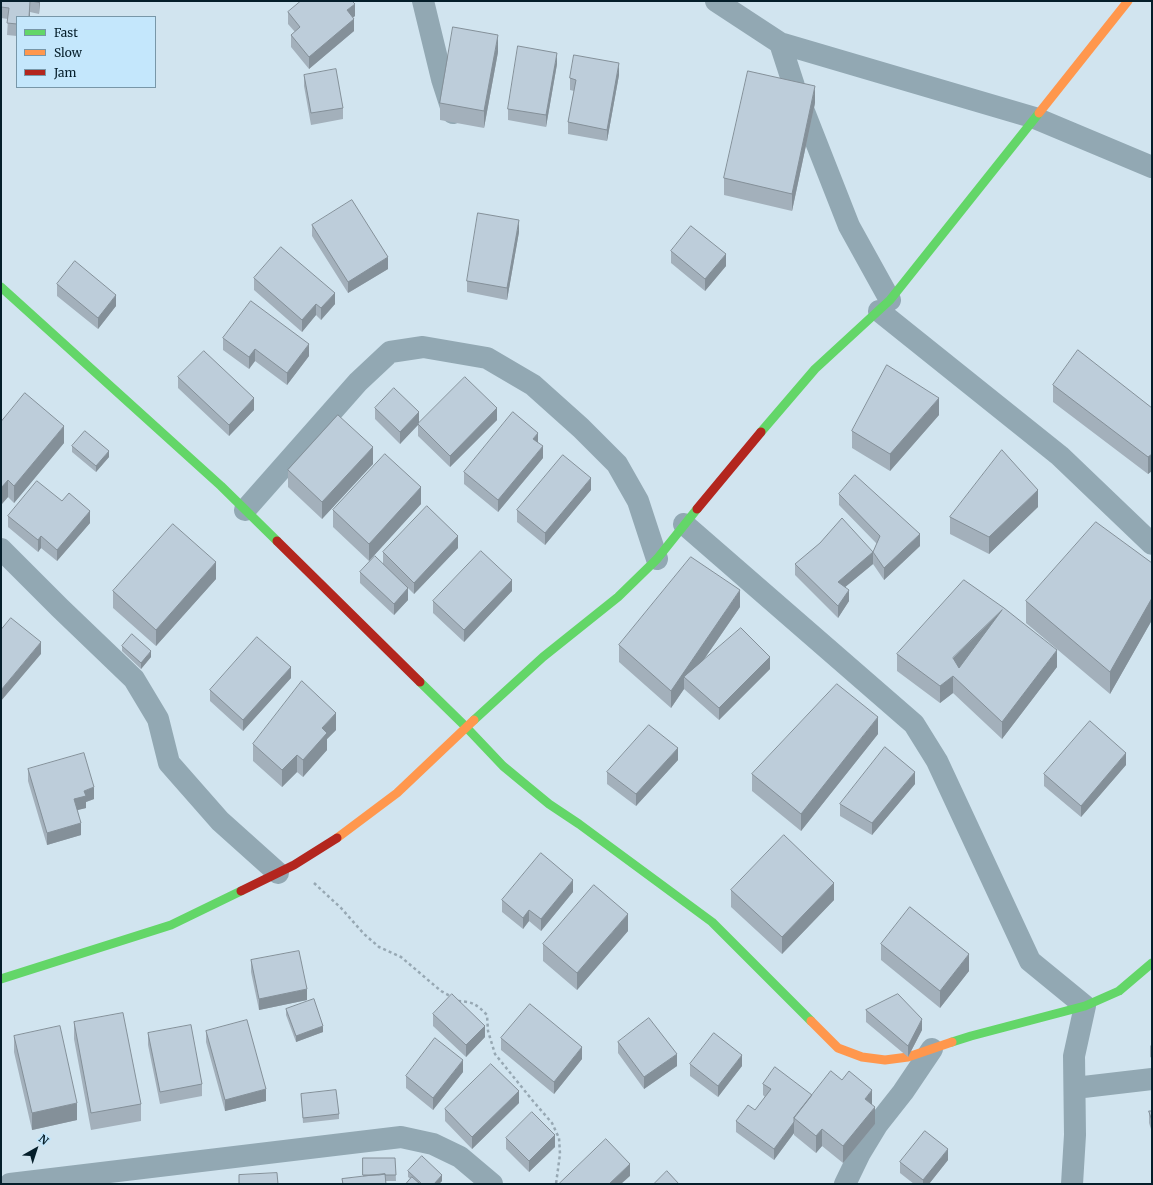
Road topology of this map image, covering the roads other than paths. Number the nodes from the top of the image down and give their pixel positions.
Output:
1 (423, 1) edge
2 (716, 1) edge
3 (1128, 1) edge
4 (780, 43) junction
5 (455, 118) edge
6 (1035, 118) junction
7 (1152, 167) edge
8 (1, 287) edge
9 (884, 306) junction
10 (245, 510) junction
11 (684, 524) junction
12 (1152, 544) edge
13 (1, 549) edge
14 (658, 559) junction
15 (466, 727) junction
16 (286, 869) junction
17 (1152, 962) edge
18 (1, 979) edge
19 (1085, 1006) junction
20 (932, 1049) junction
21 (1152, 1079) edge
22 (1075, 1088) junction
23 (10, 1184) edge
24 (492, 1184) edge
25 (845, 1184) edge
26 (1072, 1184) edge

1 - 5 street
2 - 4 street
3 - 6 street
4 - 6 street
4 - 9 street
6 - 7 street
6 - 9 street
8 - 10 street
9 - 11 street
9 - 12 street
10 - 14 street
10 - 15 street
11 - 14 street
11 - 19 street
13 - 16 street
14 - 15 street
15 - 16 street
15 - 20 street
16 - 18 street
17 - 19 street
19 - 20 street
19 - 22 street
20 - 25 street
21 - 22 street
22 - 26 street
23 - 24 street

